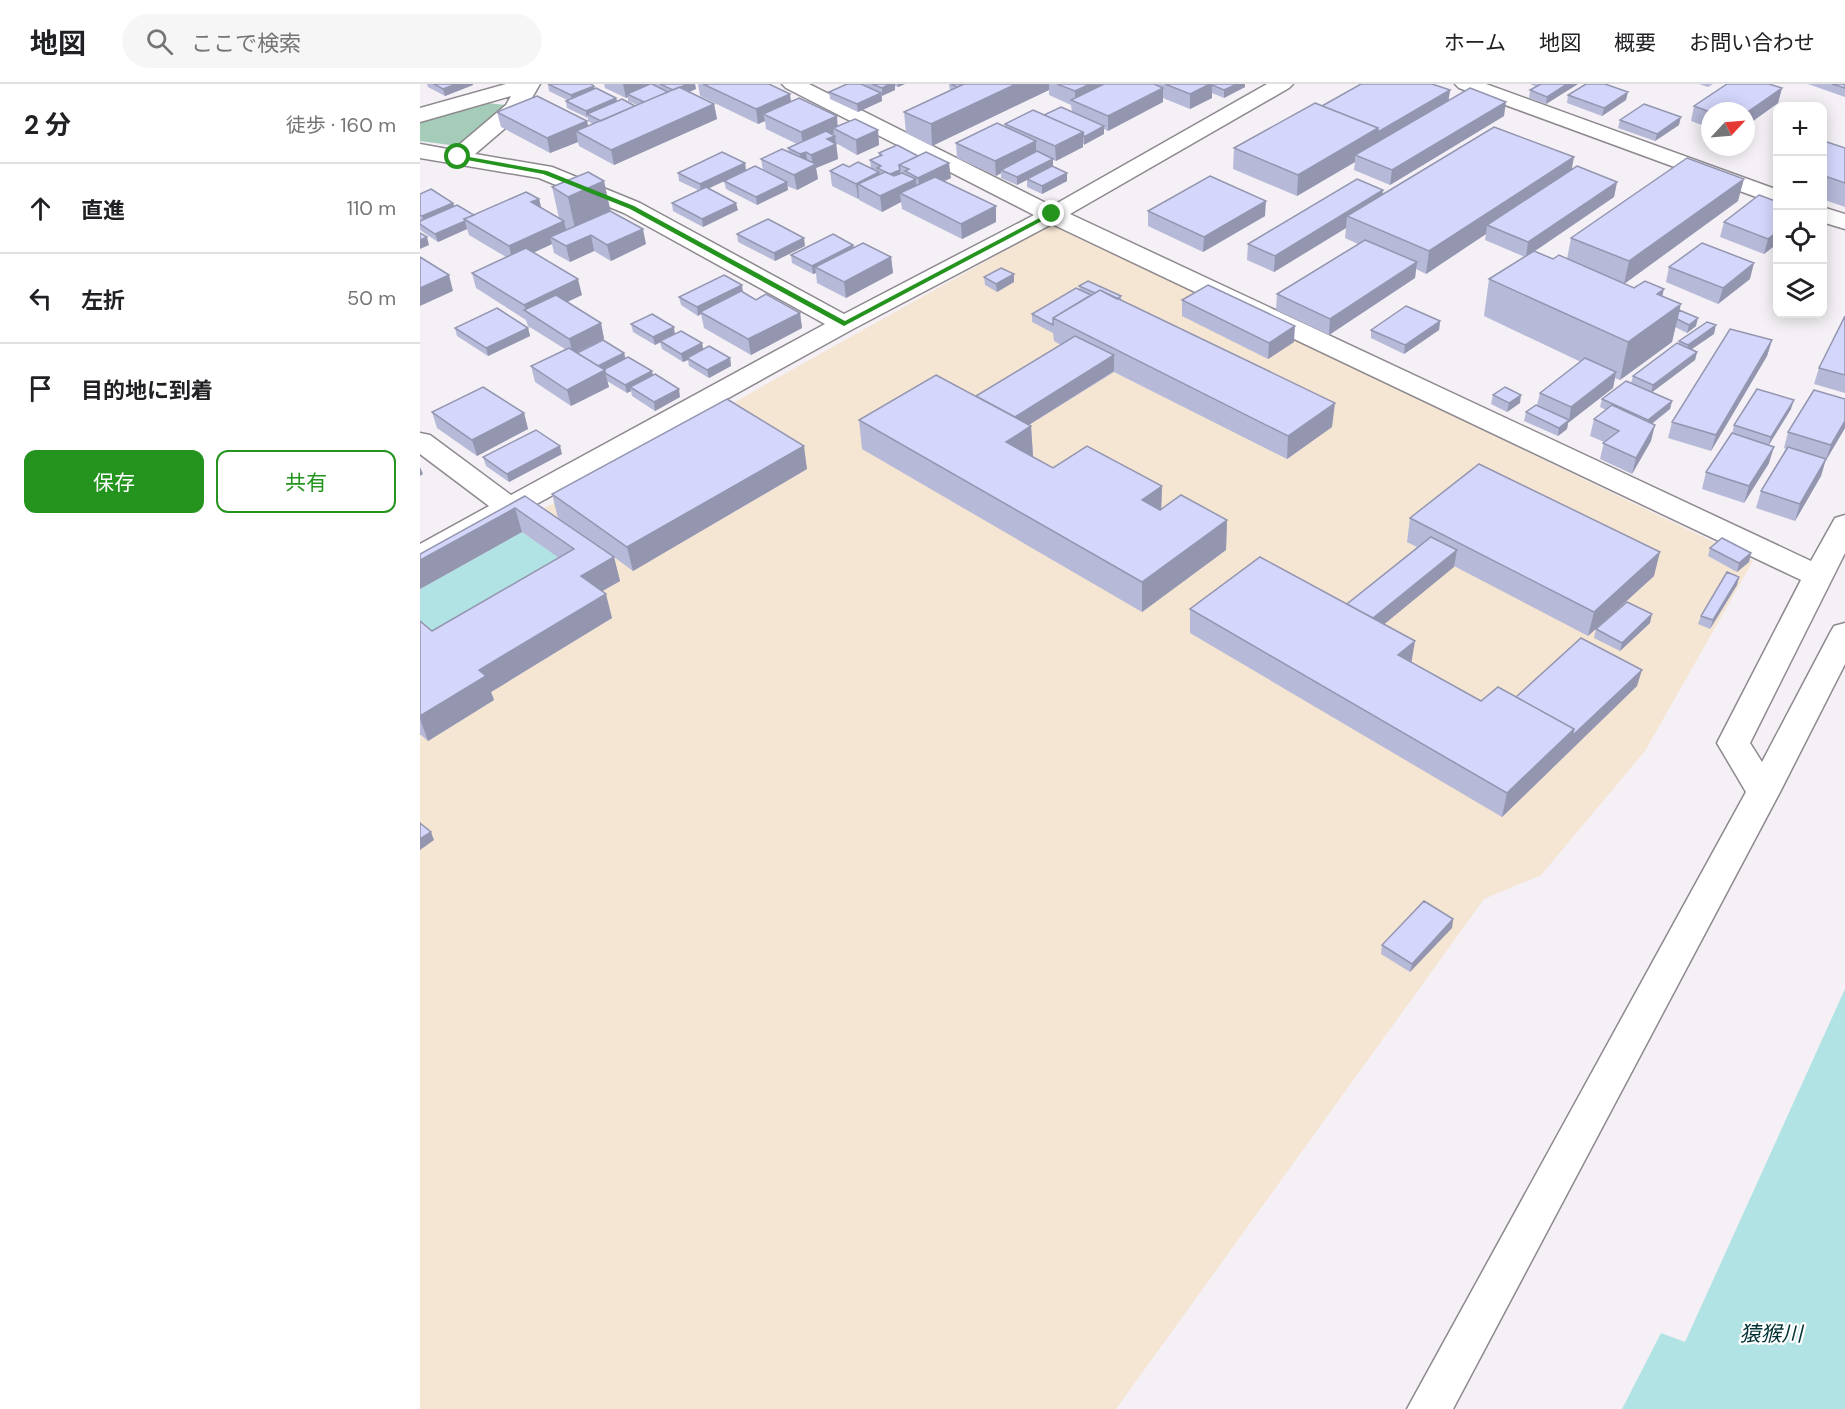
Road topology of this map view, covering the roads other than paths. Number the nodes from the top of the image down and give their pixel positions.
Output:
1 (793, 84) edge
2 (1282, 84) edge
3 (1466, 84) edge
4 (528, 85) edge
5 (420, 115) edge
6 (440, 154) edge
7 (420, 171) edge
8 (1773, 196) edge
9 (1052, 214) junction
10 (1827, 216) edge
11 (1845, 222) edge
12 (844, 324) junction
13 (420, 441) edge
14 (509, 507) junction
15 (1845, 524) edge
16 (420, 556) edge
17 (1818, 576) junction
18 (1845, 633) edge
19 (1762, 792) junction
20 (1429, 1409) edge

1 - 9 street
2 - 9 street
3 - 8 street
4 - 5 street
4 - 6 street
6 - 7 street
6 - 12 street
9 - 12 street
9 - 17 street
10 - 11 street
12 - 14 street
13 - 14 street
14 - 16 street
15 - 17 street
17 - 19 street
18 - 19 street
19 - 20 street

